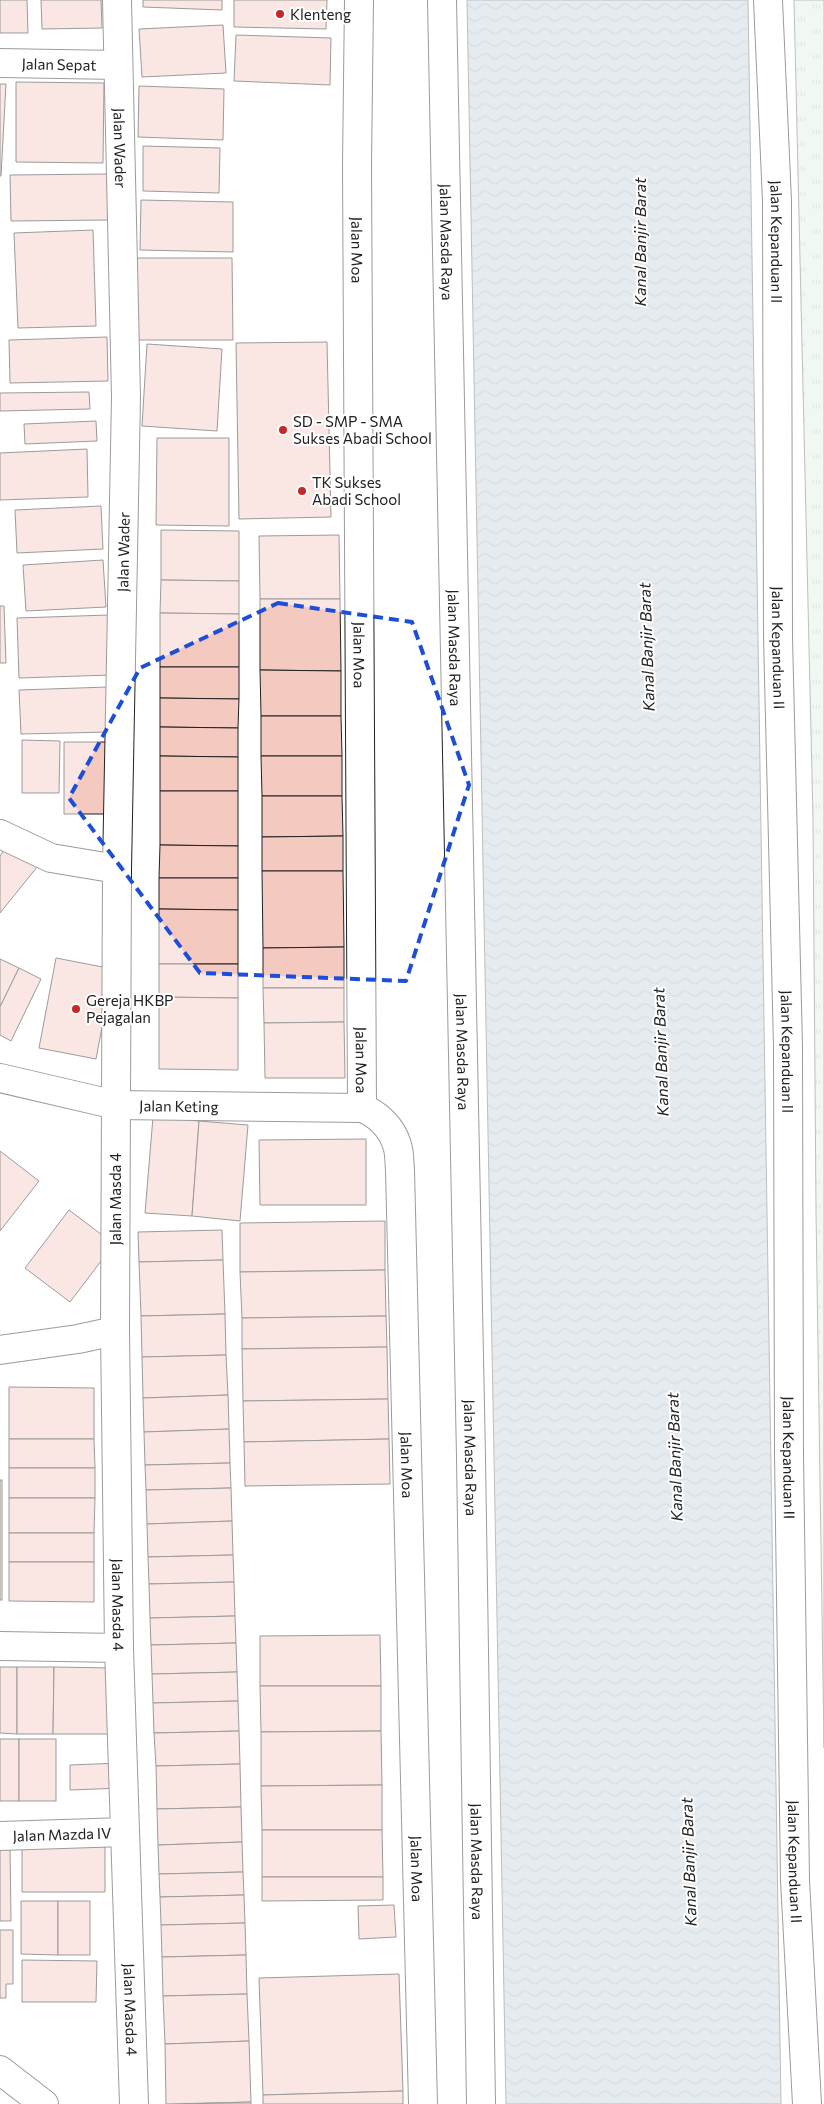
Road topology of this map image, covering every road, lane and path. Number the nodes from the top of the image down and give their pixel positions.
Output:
1 (117, 0) edge
2 (360, 0) edge
3 (442, 0) edge
4 (768, 0) edge
5 (0, 63) edge
6 (118, 65) junction
7 (0, 834) edge
8 (117, 869) junction
9 (0, 1078) edge
10 (116, 1105) junction
11 (362, 1108) junction
12 (115, 1331) junction
13 (0, 1350) edge
14 (0, 1646) edge
15 (119, 1648) junction
16 (125, 1832) junction
17 (0, 1836) edge
18 (0, 2070) edge
19 (44, 2104) edge
20 (134, 2104) edge
21 (424, 2104) edge
22 (481, 2104) edge
23 (807, 2104) edge

1 - 6 street, Jalan Wader
2 - 11 street, Jalan Moa
3 - 22 street, Jalan Masda Raya
4 - 23 street, Jalan Kepanduan II
5 - 6 street, Jalan Sepat
6 - 8 street, Jalan Wader
7 - 8 street
8 - 10 street, Jalan Wader
9 - 10 street, Jalan Keting
10 - 11 street, Jalan Keting
10 - 12 street, Jalan Masda 4
11 - 21 street, Jalan Moa
12 - 13 street
12 - 15 street, Jalan Masda 4
14 - 15 street
15 - 16 street, Jalan Masda 4
16 - 17 street, Jalan Mazda IV
16 - 20 street, Jalan Masda 4
18 - 19 street

